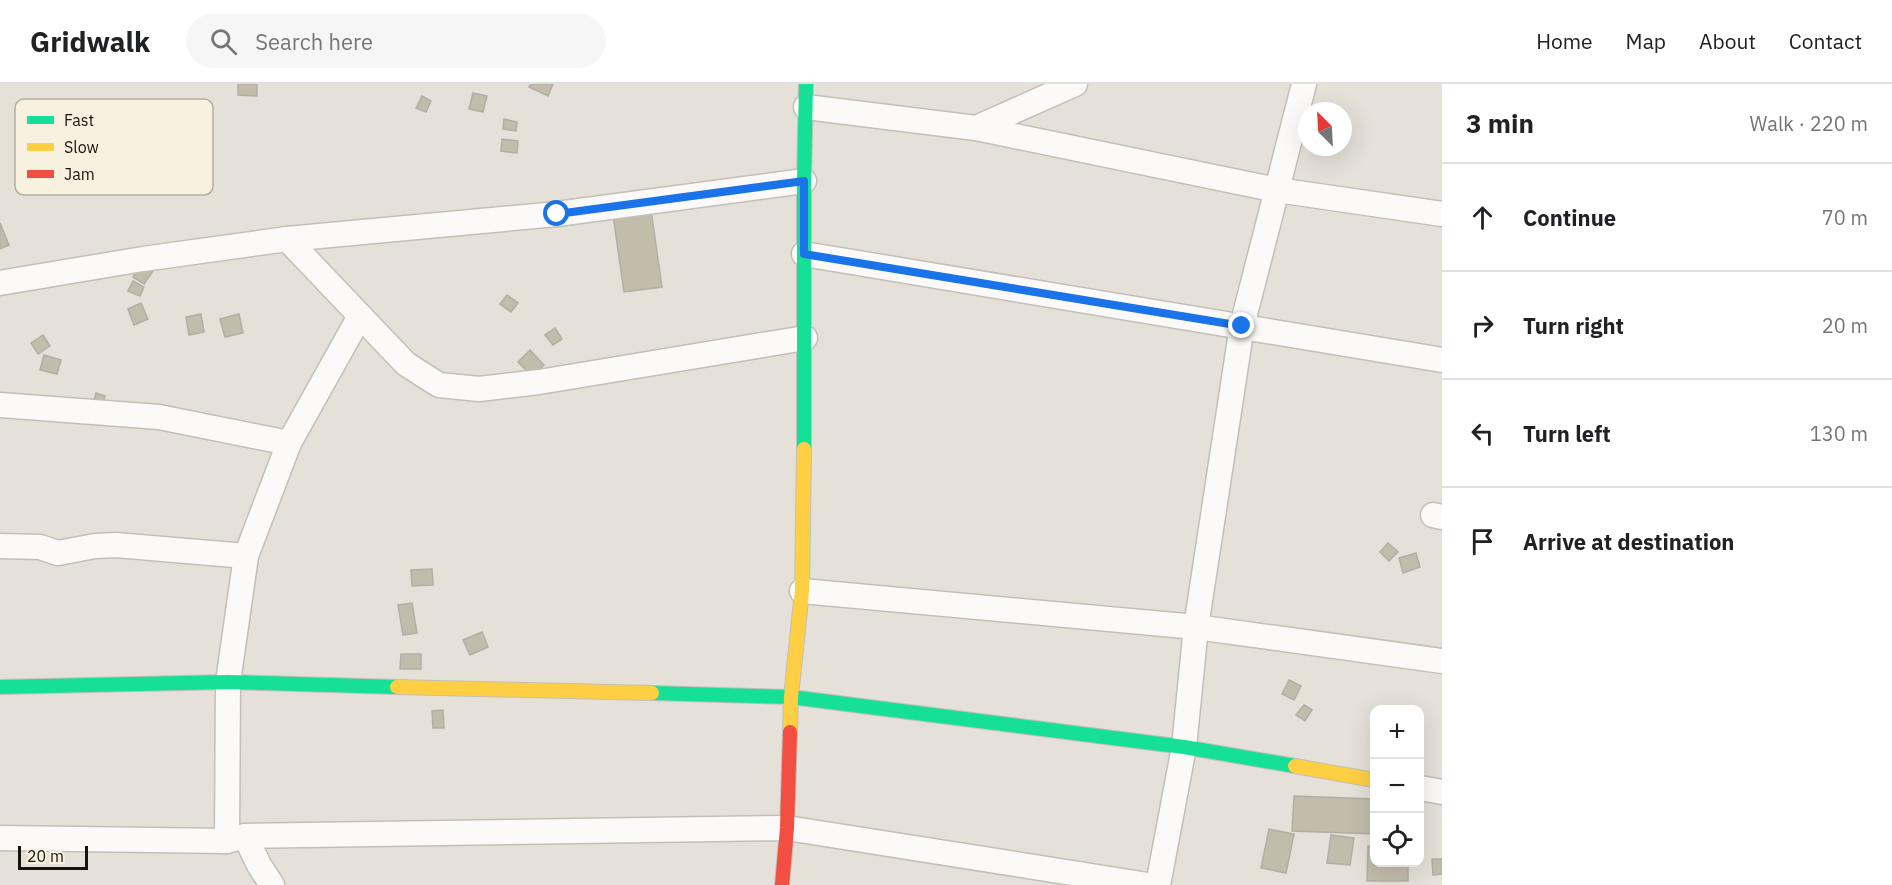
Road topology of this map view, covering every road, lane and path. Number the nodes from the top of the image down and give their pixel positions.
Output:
1 (1075, 84) edge
2 (1304, 84) edge
3 (806, 96) edge
4 (976, 128) junction
5 (804, 181) junction
6 (1277, 190) junction
7 (1442, 214) edge
8 (287, 239) junction
9 (804, 254) junction
10 (0, 283) edge
11 (360, 316) junction
12 (1242, 326) junction
13 (805, 338) junction
14 (1442, 360) edge
15 (0, 405) edge
16 (289, 443) junction
17 (0, 546) edge
18 (246, 556) junction
19 (802, 591) junction
20 (1196, 627) junction
21 (1442, 661) edge
22 (228, 682) junction
23 (0, 687) edge
24 (791, 697) junction
25 (1184, 747) junction
26 (1370, 779) edge
27 (1424, 789) edge
28 (1442, 792) edge
29 (787, 828) junction
30 (0, 838) edge
31 (236, 838) junction
32 (272, 885) edge
33 (782, 885) edge
34 (1148, 885) edge
35 (1158, 885) edge

1 - 4 street
2 - 6 street
3 - 4 street
3 - 5 street
4 - 6 street
5 - 8 street
5 - 9 street
6 - 7 street
6 - 12 street
8 - 10 street
8 - 11 street
9 - 12 street
9 - 13 street
11 - 13 street
11 - 16 street
12 - 14 street
12 - 20 street
13 - 19 street
15 - 16 street
16 - 18 street
17 - 18 street
18 - 22 street
19 - 20 street
19 - 24 street
20 - 21 street
20 - 25 street
22 - 23 street
22 - 24 street
22 - 31 street
24 - 25 street
24 - 29 street
25 - 26 street
25 - 35 street
27 - 28 street
29 - 31 street
29 - 33 street
29 - 34 street
30 - 31 street
31 - 32 street

